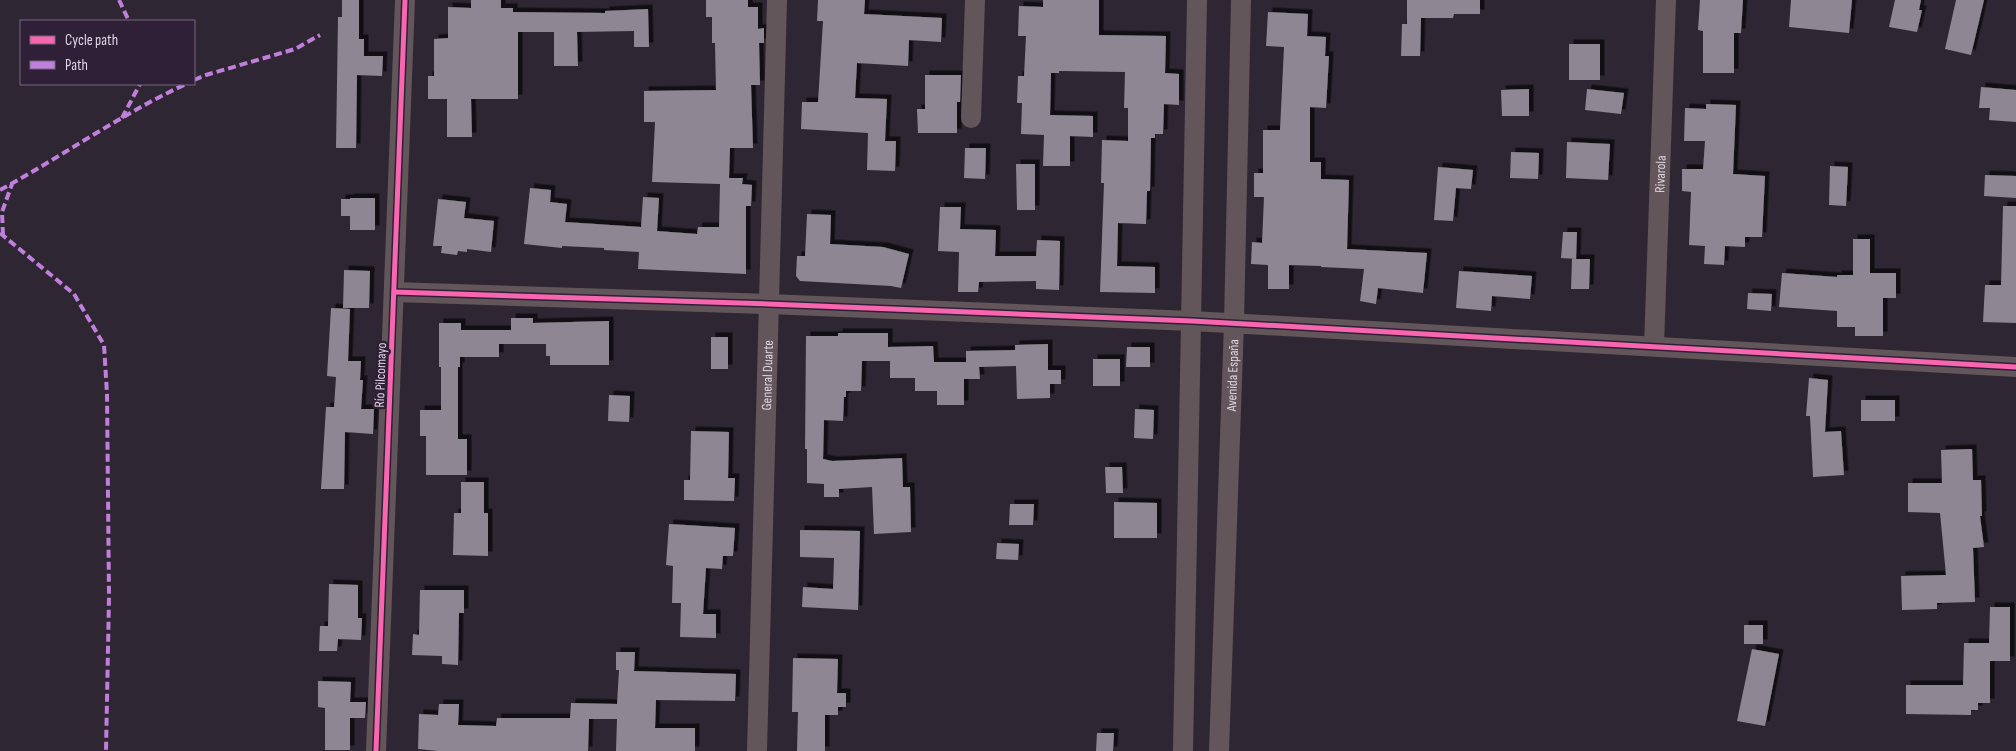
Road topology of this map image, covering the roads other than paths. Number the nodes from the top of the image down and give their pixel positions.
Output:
1 (405, 0) edge
2 (777, 0) edge
3 (975, 0) edge
4 (1197, 0) edge
5 (1241, 0) edge
6 (1666, 0) edge
7 (971, 118) dead end
8 (394, 292) junction
9 (768, 304) junction
10 (1192, 321) junction
11 (1234, 323) junction
12 (1654, 346) junction
13 (2016, 366) edge
14 (376, 751) edge
15 (757, 751) edge
16 (1183, 751) edge
17 (1219, 751) edge

1 - 8 street, Río Pilcomayo
2 - 9 street, General Duarte
3 - 7 street
4 - 10 street
5 - 11 street, Avenida España
6 - 12 street, Rivarola
8 - 9 street
8 - 14 street, Río Pilcomayo
9 - 10 street
9 - 15 street, General Duarte
10 - 11 street
10 - 16 street
11 - 12 street
11 - 17 street, Avenida España
12 - 13 street

